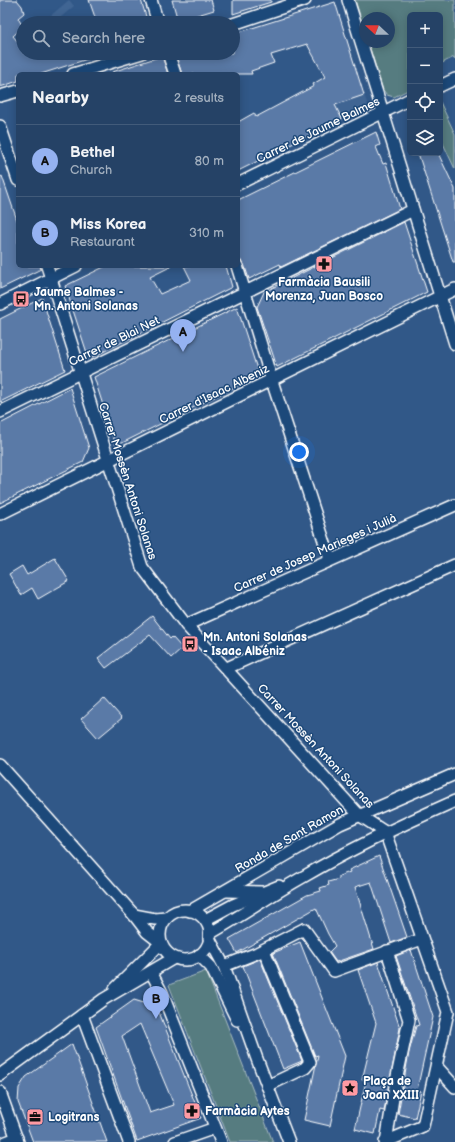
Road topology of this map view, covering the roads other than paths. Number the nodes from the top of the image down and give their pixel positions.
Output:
1 (151, 0) edge
2 (305, 0) edge
3 (348, 0) edge
4 (156, 16) edge
5 (240, 22) edge
6 (119, 60) edge
7 (170, 60) edge
8 (80, 72) edge
9 (174, 72) edge
10 (455, 79) edge
11 (443, 85) edge
12 (16, 92) edge
13 (0, 96) edge
14 (407, 101) edge
15 (382, 113) junction
16 (0, 126) edge
17 (16, 174) edge
18 (240, 183) edge
19 (413, 210) junction
20 (48, 268) edge
21 (72, 268) edge
22 (238, 268) edge
23 (51, 279) junction
24 (455, 288) edge
25 (245, 291) junction
26 (439, 296) junction
27 (0, 304) edge
28 (455, 344) edge
29 (80, 372) junction
30 (272, 381) junction
31 (0, 412) edge
32 (107, 461) junction
33 (455, 505) edge
34 (0, 514) edge
35 (330, 559) junction
36 (455, 565) edge
37 (186, 625) junction
38 (227, 668) junction
39 (0, 765) edge
40 (455, 774) edge
41 (455, 801) edge
42 (359, 815) junction
43 (385, 832) junction
44 (302, 877) junction
45 (226, 891) junction
46 (264, 892) junction
47 (190, 911) junction
48 (134, 915) junction
49 (166, 918) junction
50 (205, 920) junction
51 (209, 936) junction
52 (422, 939) junction
53 (161, 943) junction
54 (264, 950) junction
55 (387, 951) junction
56 (199, 955) junction
57 (174, 958) junction
58 (224, 966) junction
59 (151, 972) junction
60 (104, 999) junction
61 (451, 1010) edge
62 (82, 1015) junction
63 (257, 1059) junction
64 (437, 1066) junction
65 (0, 1075) edge
66 (267, 1086) junction
67 (455, 1087) edge
68 (0, 1092) edge
69 (215, 1128) junction
70 (18, 1140) edge
71 (6, 1142) edge
72 (129, 1142) edge
73 (175, 1142) edge
74 (221, 1142) edge
75 (289, 1142) edge
76 (385, 1142) edge

1 - 4 street
2 - 5 street
3 - 15 street
6 - 8 street
7 - 9 street
10 - 11 street
12 - 13 street
14 - 15 street, Carrer de Jaume Balmes
15 - 18 street, Carrer de Jaume Balmes
15 - 19 street
16 - 17 street
19 - 25 street, Carrer de Blai Net
19 - 26 street
20 - 23 street, Carrer Mossèn Antoni Solanas
21 - 23 street
22 - 25 street
23 - 27 street
23 - 29 street, Carrer Mossèn Antoni Solanas
24 - 26 street, Carrer d'Isaac Albeniz
25 - 29 street, Carrer de Blai Net
25 - 30 street
26 - 28 street
26 - 30 street, Carrer d'Isaac Albeniz
29 - 31 street, Carrer de Blai Net
29 - 32 street, Carrer Mossèn Antoni Solanas
30 - 32 street, Carrer d'Isaac Albeniz
30 - 35 street
32 - 34 street, Carrer d'Isaac Albeniz
32 - 37 street, Carrer Mossèn Antoni Solanas
33 - 35 street, Carrer de Josep Marieges i Julià
35 - 37 street, Carrer de Josep Marieges i Julià
36 - 38 street
37 - 38 street, Carrer Mossèn Antoni Solanas
38 - 42 street, Carrer Mossèn Antoni Solanas
39 - 48 street
40 - 42 street, Ronda de Sant Ramon
41 - 43 street, Ronda de Sant Ramon
42 - 43 street, Carrer Mossèn Antoni Solanas
42 - 45 street, Ronda de Sant Ramon
43 - 44 street, Ronda de Sant Ramon
43 - 52 street
44 - 46 street, Ronda de Sant Ramon
44 - 51 street, Ronda de Sant Ramon
45 - 46 street, Ronda de Sant Ramon
45 - 47 street, Ronda de Sant Ramon
46 - 50 street, Ronda de Sant Ramon
47 - 49 street, Ronda de Sant Ramon
47 - 50 street
48 - 49 street
48 - 53 street
49 - 53 street
50 - 51 street
51 - 56 street, Ronda de Sant Ramon
51 - 58 street
52 - 55 street
52 - 61 street
53 - 57 street
53 - 60 street
54 - 55 street
54 - 58 street
54 - 66 street
55 - 76 street
56 - 57 street
56 - 63 street
57 - 59 street
58 - 63 street
59 - 60 street
59 - 69 street
60 - 62 street
61 - 64 street
62 - 65 street
62 - 72 street
63 - 66 street
64 - 67 street
64 - 76 street
66 - 75 street
68 - 70 street
69 - 73 street
69 - 74 street
70 - 71 street

